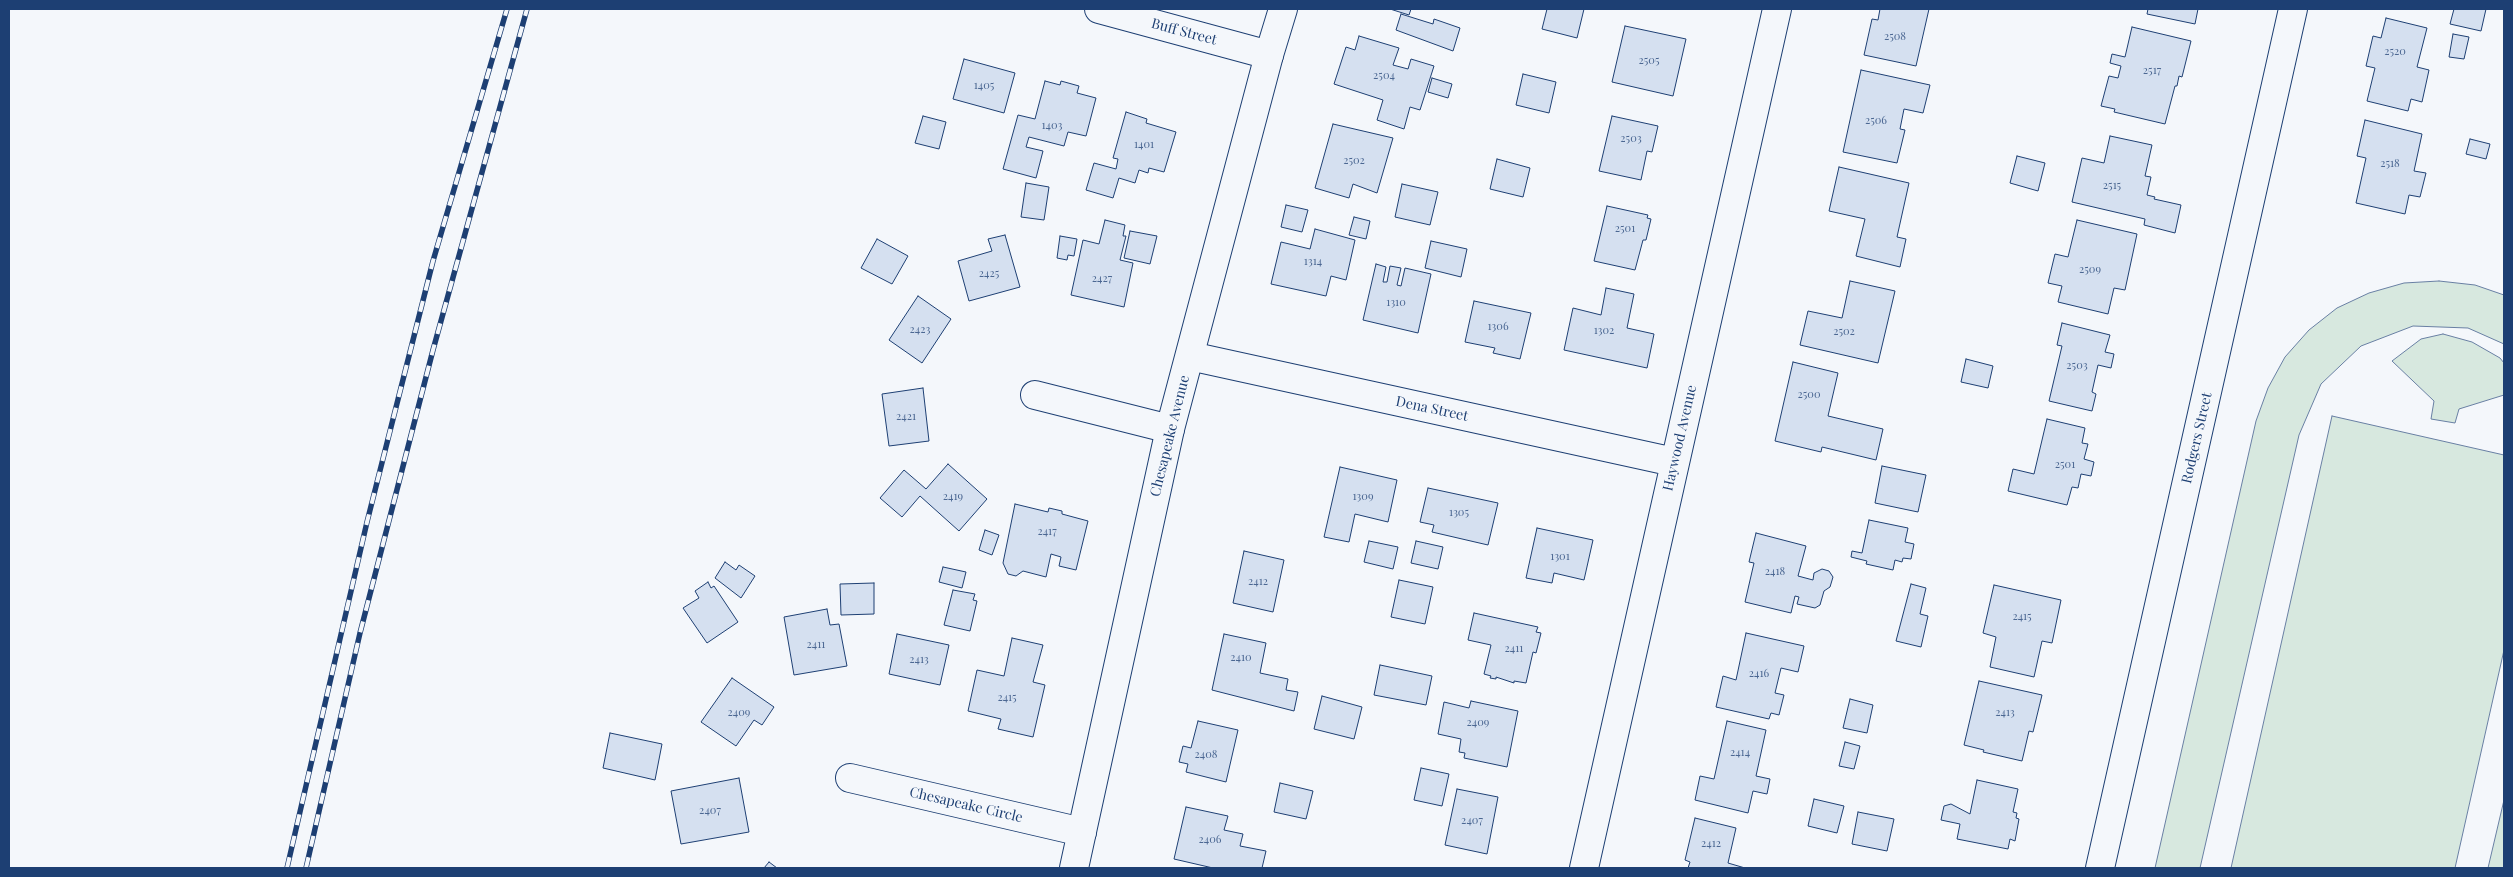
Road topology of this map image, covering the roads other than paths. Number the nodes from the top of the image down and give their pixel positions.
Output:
1 (1099, 9) edge
2 (1284, 9) edge
3 (1778, 9) edge
4 (2294, 9) edge
5 (1269, 55) junction
6 (1190, 356) junction
7 (1035, 394) dead end
8 (1170, 429) junction
9 (1674, 462) junction
10 (850, 778) dead end
11 (1082, 832) junction
12 (1074, 868) edge
13 (1584, 868) edge
14 (2100, 868) edge

1 - 5 street, Buff Street
2 - 5 street, Chesapeake Avenue
3 - 9 street, Haywood Avenue
4 - 14 street, Rodgers Street
5 - 6 street, Chesapeake Avenue
6 - 8 street, Chesapeake Avenue
6 - 9 street, Dena Street
7 - 8 street
8 - 11 street, Chesapeake Avenue
9 - 13 street, Haywood Avenue
10 - 11 street, Chesapeake Circle
11 - 12 street, Chesapeake Avenue

